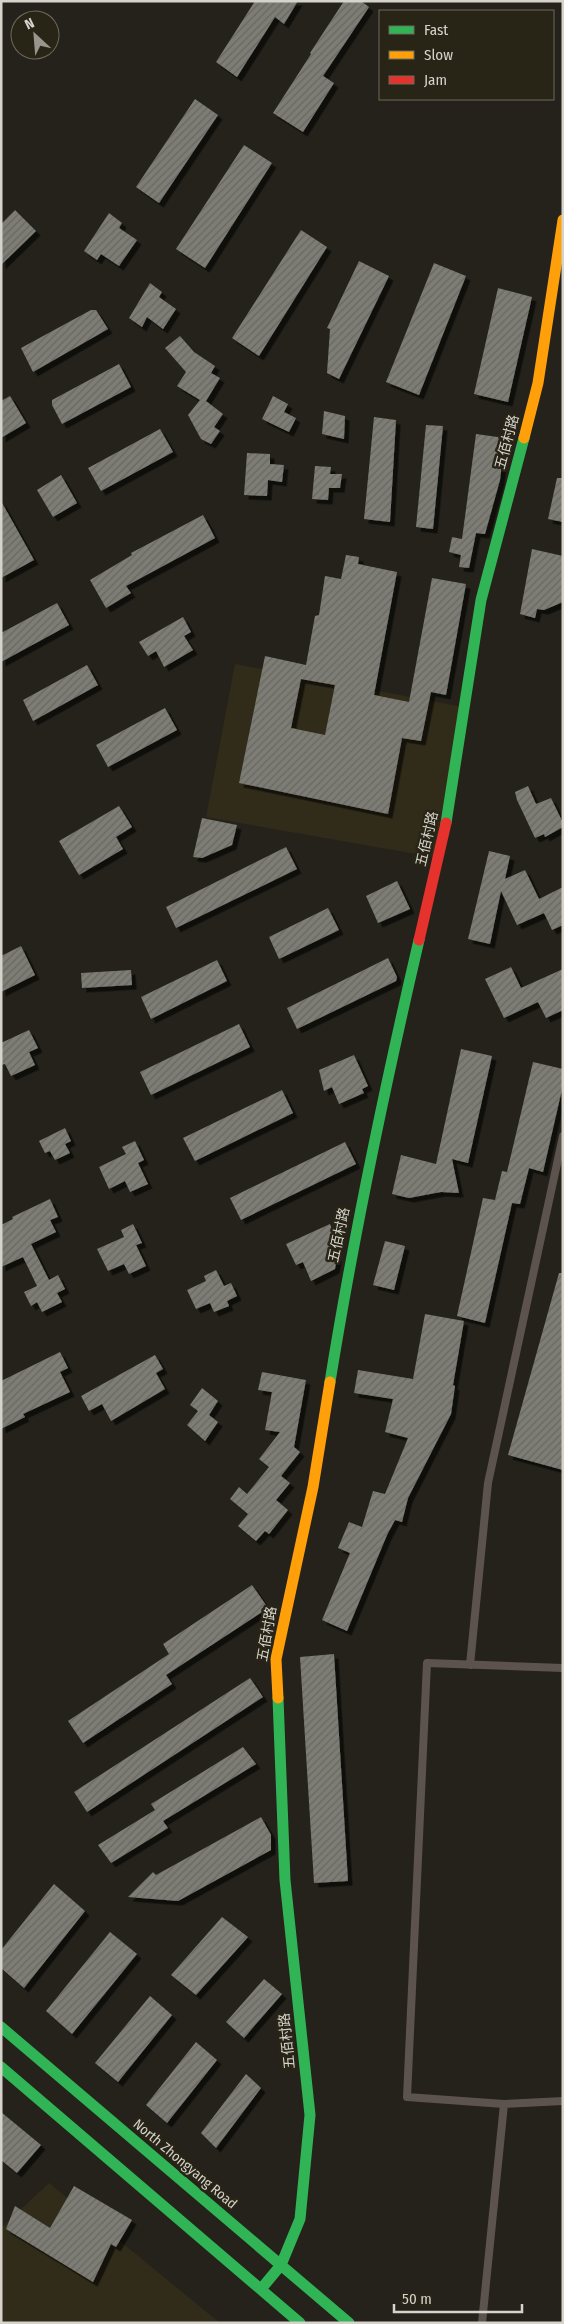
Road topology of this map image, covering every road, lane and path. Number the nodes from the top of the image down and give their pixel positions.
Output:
1 (563, 220) edge
2 (563, 1136) edge
3 (470, 1665) junction
4 (563, 1668) edge
5 (1, 2027) edge
6 (1, 2067) edge
7 (563, 2101) edge
8 (504, 2104) junction
9 (280, 2265) junction
10 (260, 2289) junction
11 (300, 2323) edge
12 (349, 2323) edge
13 (482, 2323) edge

1 - 9 street, 五佰村路
2 - 3 lane
3 - 4 lane
3 - 8 lane
5 - 9 street, North Zhongyang Road
6 - 10 street
7 - 8 lane
8 - 13 lane
9 - 10 street, 五佰村路
9 - 12 street, North Zhongyang Road
10 - 11 street

